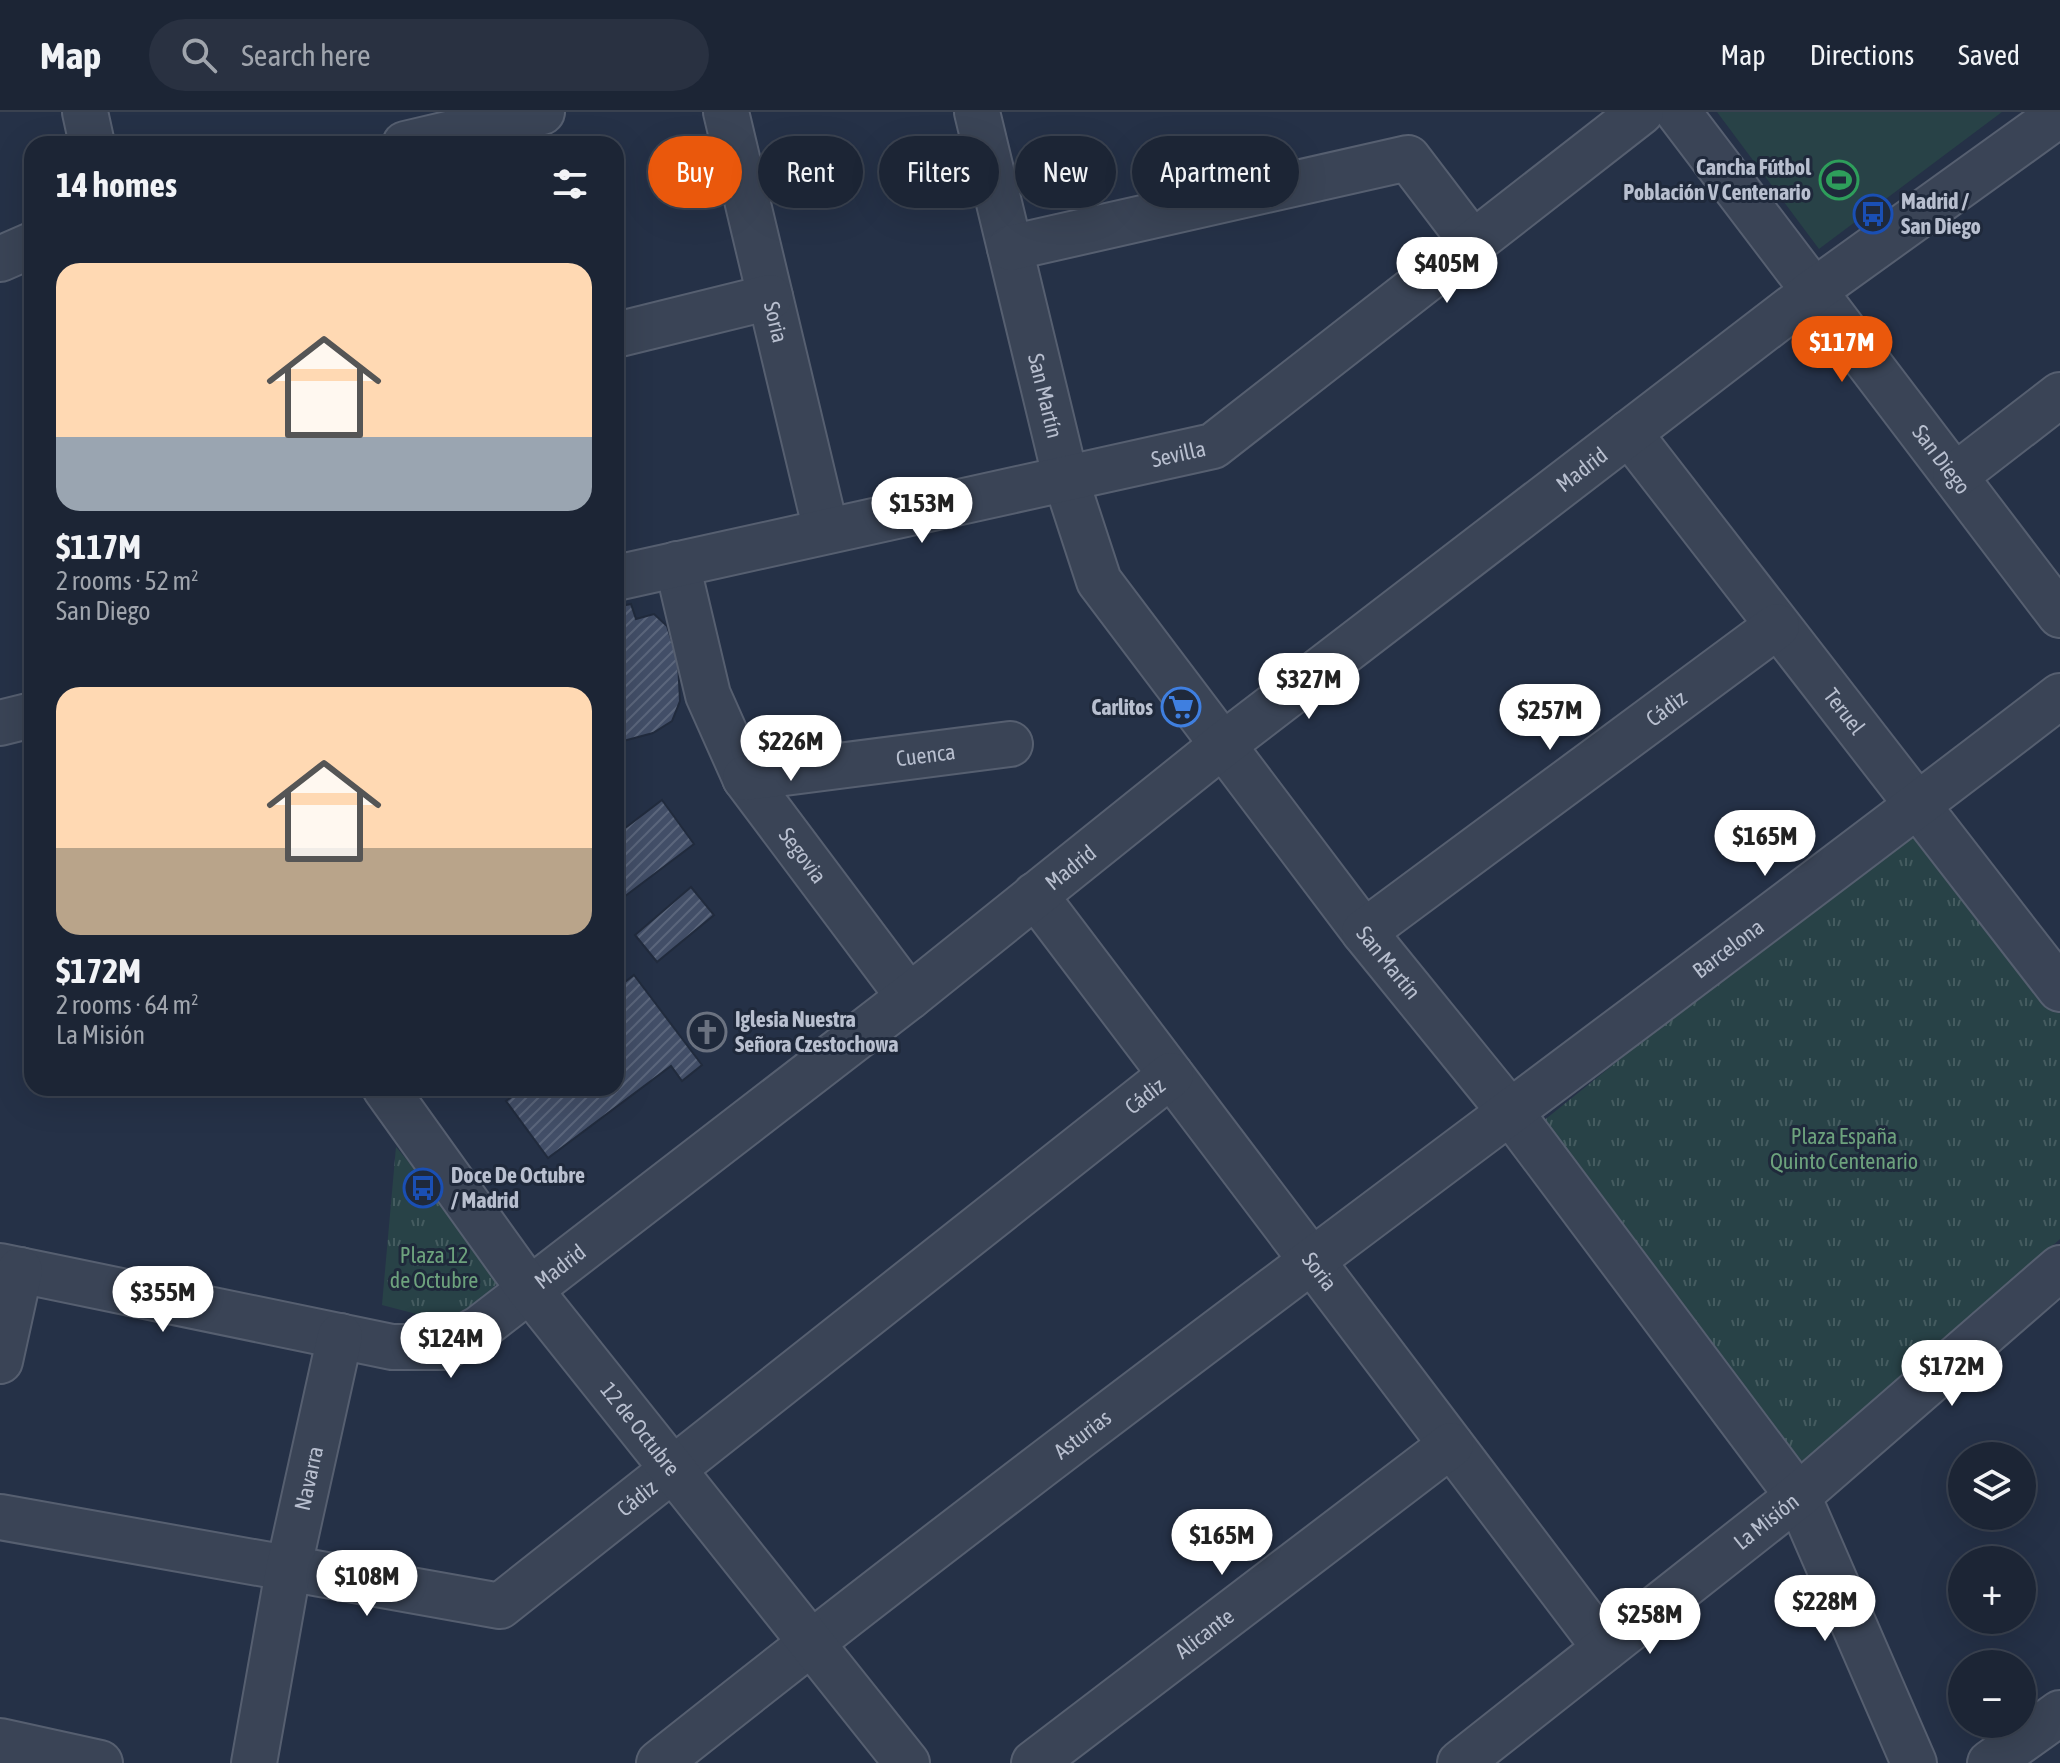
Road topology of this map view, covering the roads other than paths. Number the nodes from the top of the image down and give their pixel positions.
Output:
1 (85, 112) edge
2 (542, 112) edge
3 (726, 112) edge
4 (977, 112) edge
5 (1641, 112) edge
6 (1678, 112) edge
7 (2060, 114) edge
8 (90, 136) edge
9 (439, 136) edge
10 (1472, 242) junction
11 (24, 248) edge
12 (1010, 248) junction
13 (0, 259) edge
14 (1814, 291) junction
15 (770, 297) junction
16 (624, 333) edge
17 (2060, 395) edge
18 (1629, 433) junction
19 (1955, 476) junction
20 (1066, 480) junction
21 (826, 531) junction
22 (677, 564) junction
23 (624, 576) edge
24 (2060, 615) edge
25 (1777, 626) junction
26 (2060, 696) edge
27 (24, 717) edge
28 (0, 723) edge
29 (1010, 744) dead end
30 (1224, 744) junction
31 (745, 778) junction
32 (1917, 806) junction
33 (1035, 895) junction
34 (1364, 932) junction
35 (2060, 989) edge
36 (909, 997) junction
37 (1171, 1075) junction
38 (391, 1096) edge
39 (1511, 1113) junction
40 (1311, 1260) junction
41 (10, 1268) edge
42 (2060, 1268) edge
43 (529, 1289) junction
44 (340, 1336) junction
45 (0, 1361) edge
46 (1451, 1445) junction
47 (672, 1468) junction
48 (1798, 1496) junction
49 (0, 1517) edge
50 (288, 1571) junction
51 (811, 1642) junction
52 (1605, 1648) junction
53 (2060, 1713) edge
54 (0, 1741) edge
55 (100, 1763) edge
56 (254, 1763) edge
57 (659, 1763) edge
58 (907, 1763) edge
59 (1034, 1763) edge
60 (1460, 1763) edge
61 (1914, 1763) edge
62 (1990, 1763) edge

1 - 8 street
2 - 9 street
3 - 15 street, Soria
4 - 12 street, San Martín
5 - 10 street, Sevilla
6 - 14 street, San Diego
7 - 14 street, Madrid
10 - 12 street
10 - 20 street, Sevilla
11 - 13 street
12 - 20 street, San Martín
14 - 18 street, Madrid
14 - 19 street, San Diego
15 - 16 street
15 - 21 street, Soria
17 - 19 street
18 - 25 street, Teruel
18 - 30 street, Madrid
19 - 24 street, San Diego
20 - 21 street, Sevilla
20 - 30 street, San Martín
21 - 22 street, Sevilla
22 - 23 street, Sevilla
22 - 31 street, Segovia
25 - 32 street, Teruel
25 - 34 street, Cádiz
26 - 32 street, Barcelona
27 - 28 street
29 - 31 street, Cuenca
30 - 33 street, Madrid
30 - 34 street, San Martín
31 - 36 street, Segovia
32 - 35 street, Teruel
32 - 39 street, Barcelona
33 - 36 street, Madrid
33 - 37 street, Soria
34 - 39 street, San Martín
36 - 43 street, Madrid
37 - 40 street, Soria
37 - 47 street, Cádiz
38 - 43 street, 12 de Octubre
39 - 40 street, Asturias
39 - 48 street, San Martín
40 - 46 street, Soria
40 - 51 street, Asturias
41 - 44 street, Madrid
41 - 45 street
42 - 48 street, La Misión
43 - 44 street, Madrid
43 - 47 street, 12 de Octubre
44 - 50 street, Navarra
46 - 52 street, Soria
46 - 59 street, Alicante
47 - 50 street, Cádiz
47 - 51 street, 12 de Octubre
48 - 52 street, La Misión
48 - 61 street, San Martín
49 - 50 street, Cádiz
50 - 56 street, Navarra
51 - 57 street, Asturias
51 - 58 street, 12 de Octubre
52 - 60 street, La Misión
53 - 62 street
54 - 55 street

